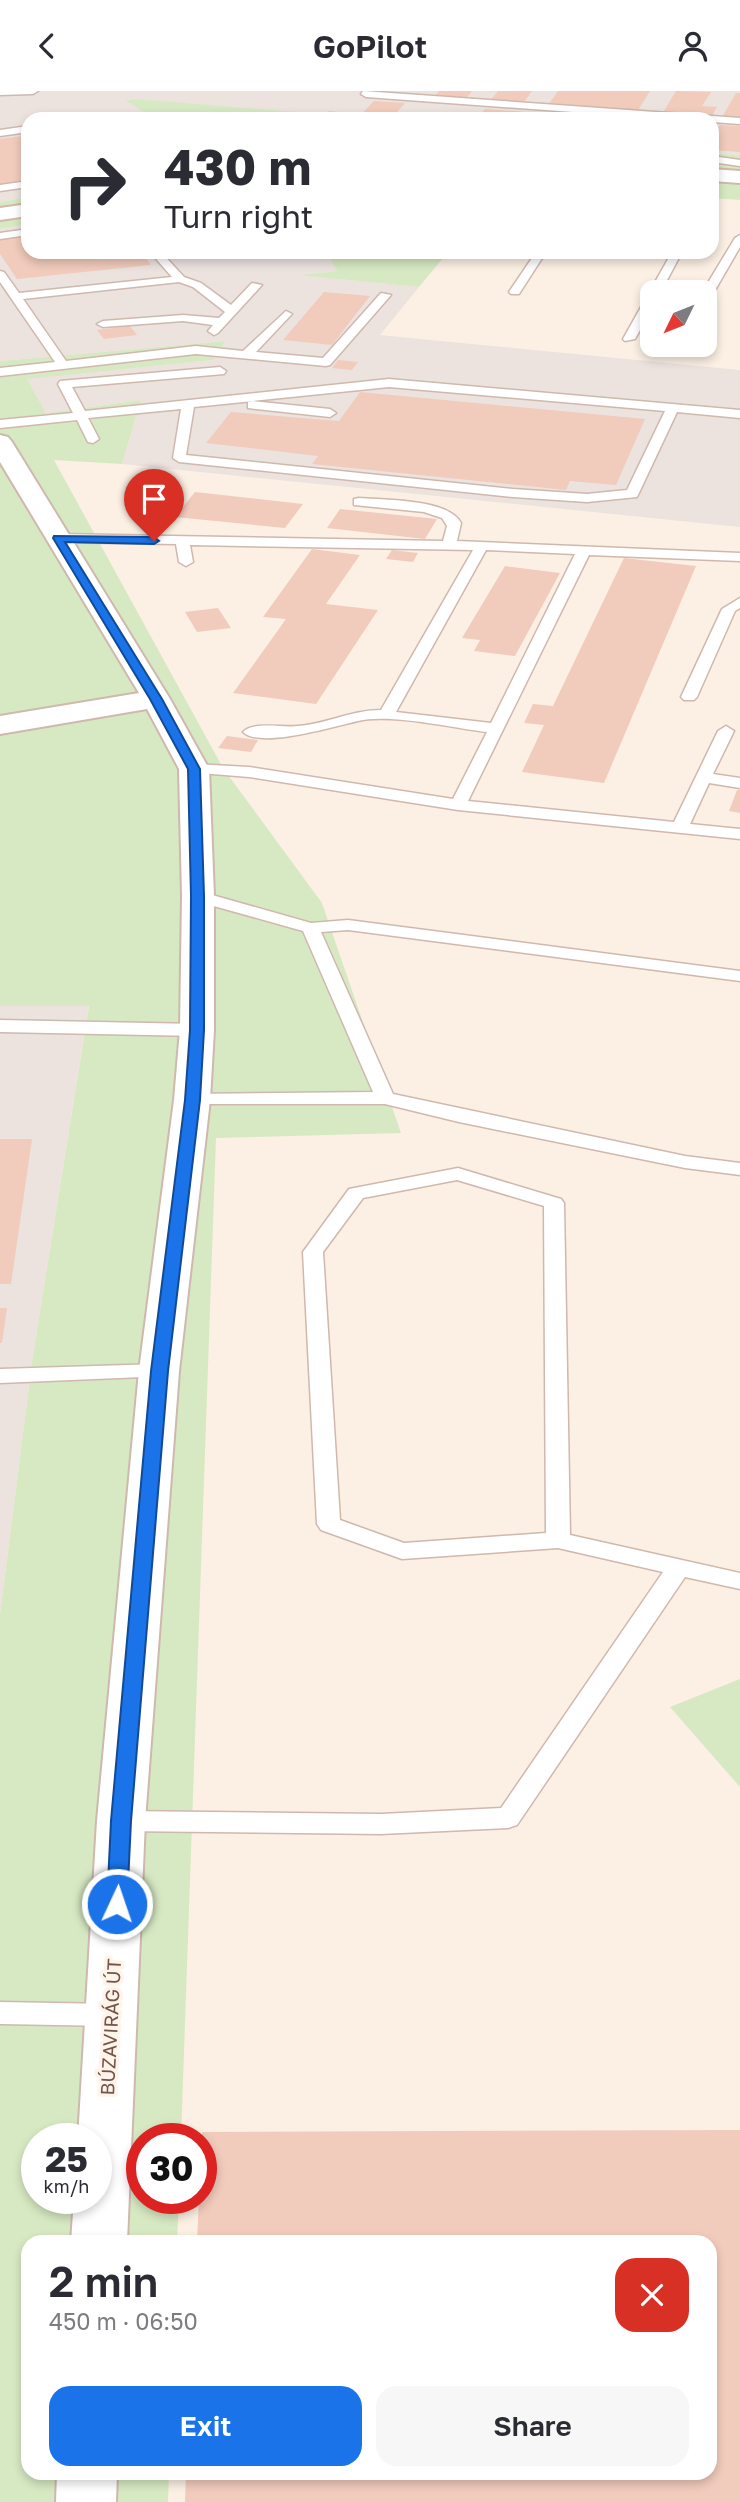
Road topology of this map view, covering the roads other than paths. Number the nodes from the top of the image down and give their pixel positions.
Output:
1 (12, 91) edge
2 (33, 91) edge
3 (368, 91) edge
4 (0, 92) edge
5 (591, 112) edge
6 (719, 120) edge
7 (740, 121) edge
8 (21, 130) edge
9 (0, 133) edge
10 (740, 163) edge
11 (719, 171) edge
12 (719, 174) edge
13 (740, 177) edge
14 (21, 185) edge
15 (0, 188) edge
16 (21, 211) edge
17 (0, 214) edge
18 (21, 233) edge
19 (0, 236) edge
20 (740, 238) edge
21 (161, 259) edge
22 (536, 259) edge
23 (673, 259) edge
24 (0, 274) edge
25 (180, 279) junction
26 (662, 280) edge
27 (716, 280) edge
28 (256, 285) dead end
29 (514, 292) dead end
30 (385, 295) dead end
31 (15, 297) junction
32 (231, 311) junction
33 (286, 314) dead end
34 (640, 319) edge
35 (222, 321) junction
36 (103, 324) dead end
37 (629, 339) dead end
38 (196, 350) junction
39 (246, 355) junction
40 (63, 365) junction
41 (220, 371) dead end
42 (0, 372) edge
43 (210, 401) junction
44 (188, 403) junction
45 (673, 408) junction
46 (330, 413) dead end
47 (740, 414) edge
48 (81, 415) junction
49 (0, 423) edge
50 (93, 439) dead end
51 (0, 442) edge
52 (359, 502) dead end
53 (58, 538) junction
54 (181, 541) junction
55 (482, 546) junction
56 (448, 547) junction
57 (584, 550) junction
58 (740, 557) edge
59 (186, 562) dead end
60 (740, 602) edge
61 (689, 697) dead end
62 (156, 699) junction
63 (387, 715) junction
64 (0, 725) edge
65 (496, 728) junction
66 (726, 731) dead end
67 (251, 732) dead end
68 (194, 769) junction
69 (705, 778) junction
70 (740, 783) edge
71 (458, 804) junction
72 (680, 828) junction
73 (740, 834) edge
74 (198, 896) junction
75 (310, 928) junction
76 (740, 976) edge
77 (0, 1026) edge
78 (197, 1030) junction
79 (385, 1098) junction
80 (192, 1100) junction
81 (740, 1169) edge
82 (159, 1371) junction
83 (0, 1376) edge
84 (558, 1540) junction
85 (679, 1567) junction
86 (740, 1581) edge
87 (121, 1821) junction
88 (0, 2013) edge
89 (111, 2015) junction
90 (99, 2235) edge
91 (87, 2480) edge
92 (86, 2502) edge

1 - 2 lane
1 - 4 lane
3 - 5 lane
6 - 7 lane
8 - 9 lane
10 - 11 lane
12 - 13 street
14 - 15 lane
16 - 17 street
18 - 19 lane
20 - 27 lane
21 - 25 lane
22 - 29 lane
23 - 26 lane
24 - 31 lane
25 - 31 lane
25 - 32 lane
28 - 32 lane
30 - 39 lane
31 - 40 lane
32 - 35 lane
33 - 39 lane
34 - 37 lane
35 - 36 lane
35 - 38 lane
38 - 39 lane
38 - 40 lane
40 - 42 lane
41 - 48 lane
43 - 44 lane
43 - 45 lane
43 - 46 lane
44 - 45 lane
44 - 48 lane
45 - 47 lane
48 - 49 lane
48 - 50 lane
51 - 53 street, BÚZAVIRÁG ÚT
52 - 56 lane
53 - 54 lane
53 - 62 street, BÚZAVIRÁG ÚT
54 - 56 lane
54 - 59 lane
55 - 56 lane
55 - 57 lane
55 - 63 lane
57 - 58 lane
57 - 65 lane
60 - 61 lane
62 - 64 street
62 - 68 street, BÚZAVIRÁG ÚT
63 - 65 lane
63 - 67 lane
65 - 71 lane
66 - 69 lane
68 - 71 lane
68 - 74 street, BÚZAVIRÁG ÚT
69 - 70 lane
69 - 72 lane
71 - 72 lane
72 - 73 lane
74 - 75 lane
74 - 78 street, BÚZAVIRÁG ÚT
75 - 76 lane
75 - 79 lane
77 - 78 lane
78 - 80 street, BÚZAVIRÁG ÚT
79 - 80 lane
79 - 81 lane
80 - 82 street, BÚZAVIRÁG ÚT
82 - 83 lane
82 - 87 street, BÚZAVIRÁG ÚT
84 - 84 lane
84 - 85 lane
85 - 86 lane
85 - 87 lane
87 - 89 street, BÚZAVIRÁG ÚT
88 - 89 lane
89 - 90 street, BÚZAVIRÁG ÚT
91 - 92 street

